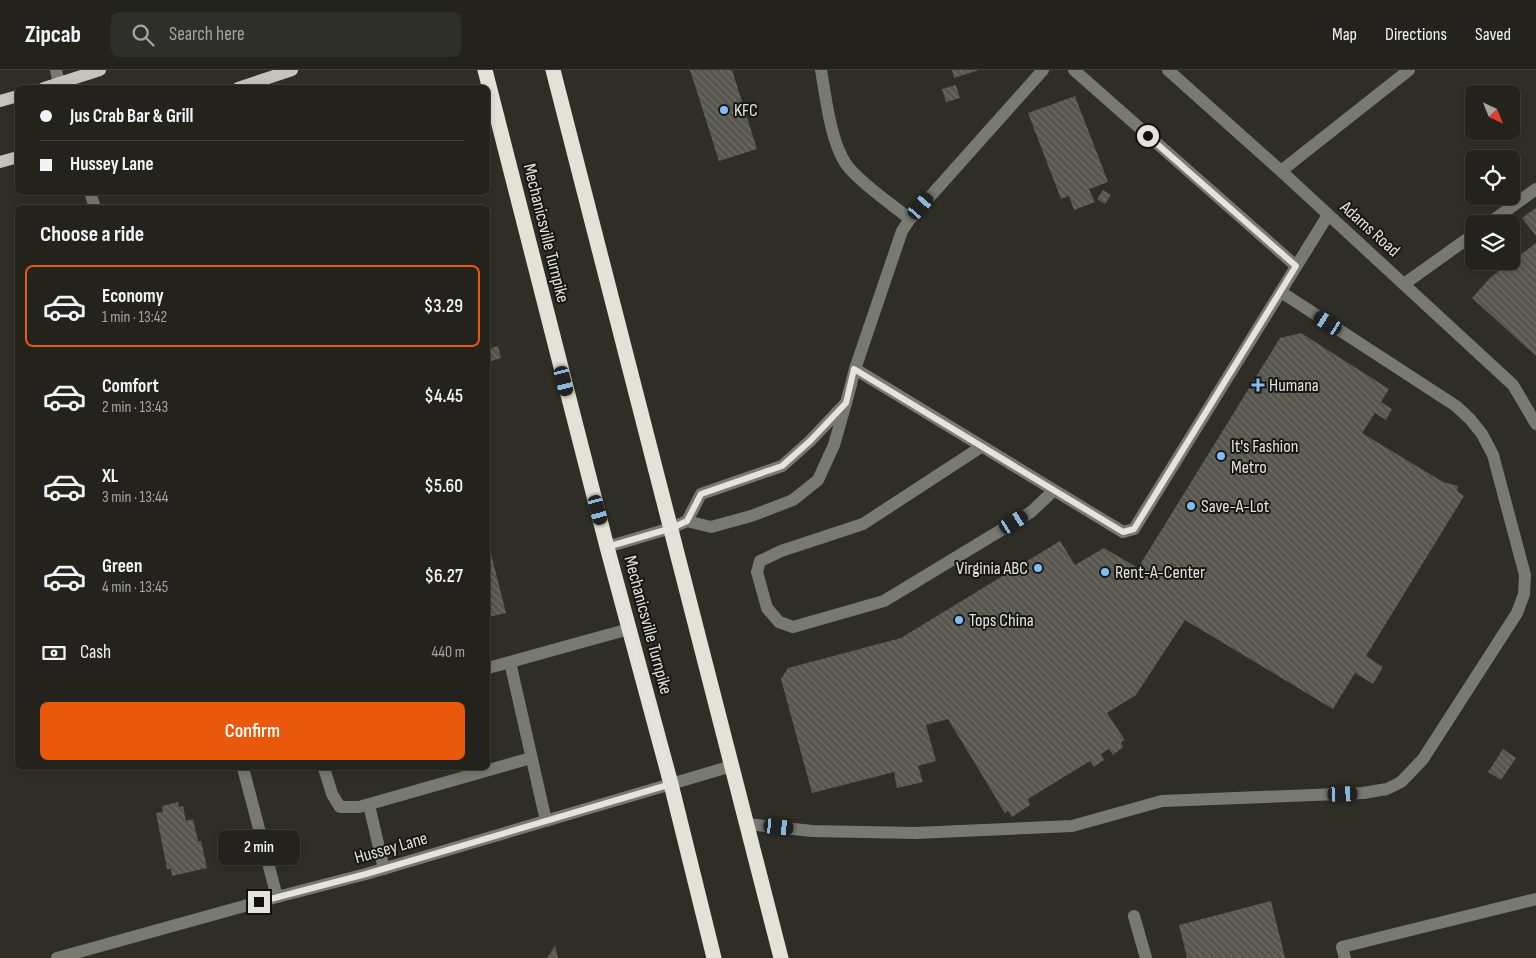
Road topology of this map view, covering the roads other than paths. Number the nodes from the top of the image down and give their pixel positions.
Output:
1 (56, 70) edge
2 (100, 70) edge
3 (292, 70) edge
4 (484, 70) edge
5 (554, 70) edge
6 (821, 70) edge
7 (1043, 70) edge
8 (1074, 70) edge
9 (1168, 70) edge
10 (1409, 70) edge
11 (60, 85) edge
12 (247, 85) edge
13 (488, 85) edge
14 (490, 93) edge
15 (15, 97) edge
16 (0, 101) edge
17 (15, 158) edge
18 (0, 162) edge
19 (1282, 171) junction
20 (1536, 189) edge
21 (1328, 215) junction
22 (1500, 215) edge
23 (910, 219) junction
24 (1465, 240) edge
25 (1296, 266) junction
26 (1404, 284) junction
27 (1281, 292) junction
28 (854, 369) junction
29 (846, 403) junction
30 (1536, 424) edge
31 (981, 447) junction
32 (1053, 490) junction
33 (687, 521) junction
34 (672, 528) junction
35 (607, 547) junction
36 (1531, 574) edge
37 (629, 629) junction
38 (510, 662) junction
39 (490, 667) edge
40 (531, 758) junction
41 (732, 766) junction
42 (244, 770) edge
43 (325, 770) edge
44 (489, 770) edge
45 (490, 770) edge
46 (671, 784) junction
47 (369, 804) junction
48 (546, 821) junction
49 (747, 824) junction
50 (384, 869) junction
51 (277, 897) junction
52 (1536, 899) edge
53 (1134, 916) dead end
54 (57, 958) edge
55 (714, 958) edge
56 (781, 958) edge
57 (1146, 958) edge
58 (1345, 958) edge

1 - 11 street
2 - 11 main road
3 - 12 main road
4 - 13 highway, Mechanicsville Turnpike
5 - 34 highway
6 - 23 street
7 - 23 street
8 - 25 street
9 - 19 street, Adams Road
10 - 19 street
14 - 35 highway, Mechanicsville Turnpike
15 - 16 main road
17 - 18 main road
19 - 21 street, Adams Road
20 - 22 street
21 - 25 street
21 - 26 street, Adams Road
23 - 28 street
24 - 26 street
25 - 27 street
26 - 30 street, Adams Road
27 - 32 street
27 - 36 street
28 - 29 street
28 - 31 street
29 - 33 street
29 - 33 street
31 - 32 street
31 - 32 street
33 - 34 street
34 - 35 street
34 - 41 highway
35 - 37 highway, Mechanicsville Turnpike
36 - 49 street
37 - 38 street
37 - 46 highway, Mechanicsville Turnpike
38 - 39 street
38 - 40 street
40 - 45 street
40 - 48 street
41 - 46 street, Hussey Lane
41 - 49 highway
42 - 51 street
43 - 47 street
44 - 47 street
46 - 48 street, Hussey Lane
46 - 55 highway, Mechanicsville Turnpike
47 - 50 street
48 - 50 street, Hussey Lane
49 - 56 highway
50 - 51 street, Hussey Lane
51 - 54 street, Hussey Lane
52 - 58 street
53 - 57 street

